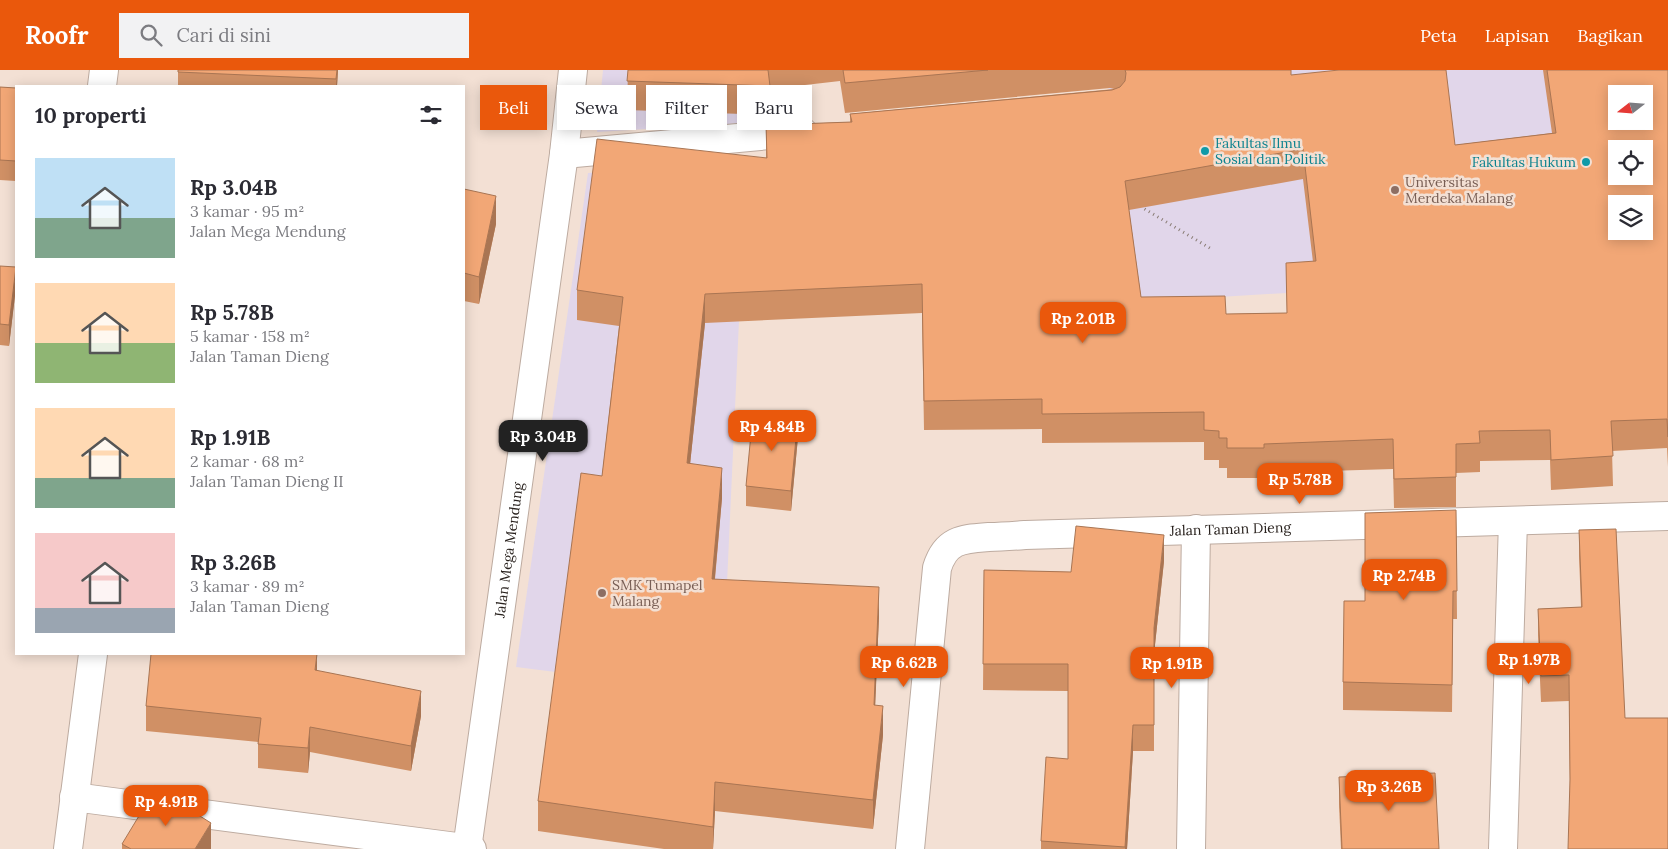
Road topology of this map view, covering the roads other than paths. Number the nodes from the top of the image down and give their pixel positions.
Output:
1 (104, 70) edge
2 (573, 70) edge
3 (102, 85) edge
4 (823, 130) edge
5 (564, 154) junction
6 (1668, 516) edge
7 (1513, 521) junction
8 (1196, 529) junction
9 (94, 655) edge
10 (74, 797) junction
11 (68, 849) edge
12 (467, 849) edge
13 (472, 849) edge
14 (910, 849) edge
15 (1190, 849) edge
16 (1503, 849) edge

1 - 3 street
2 - 5 street, Jalan Mega Mendung
4 - 5 street
5 - 12 street, Jalan Mega Mendung
6 - 7 street, Jalan Taman Dieng
7 - 8 street, Jalan Taman Dieng
7 - 16 street
8 - 14 street, Jalan Taman Dieng
8 - 15 street
9 - 10 street
10 - 11 street
10 - 12 street
12 - 13 street

